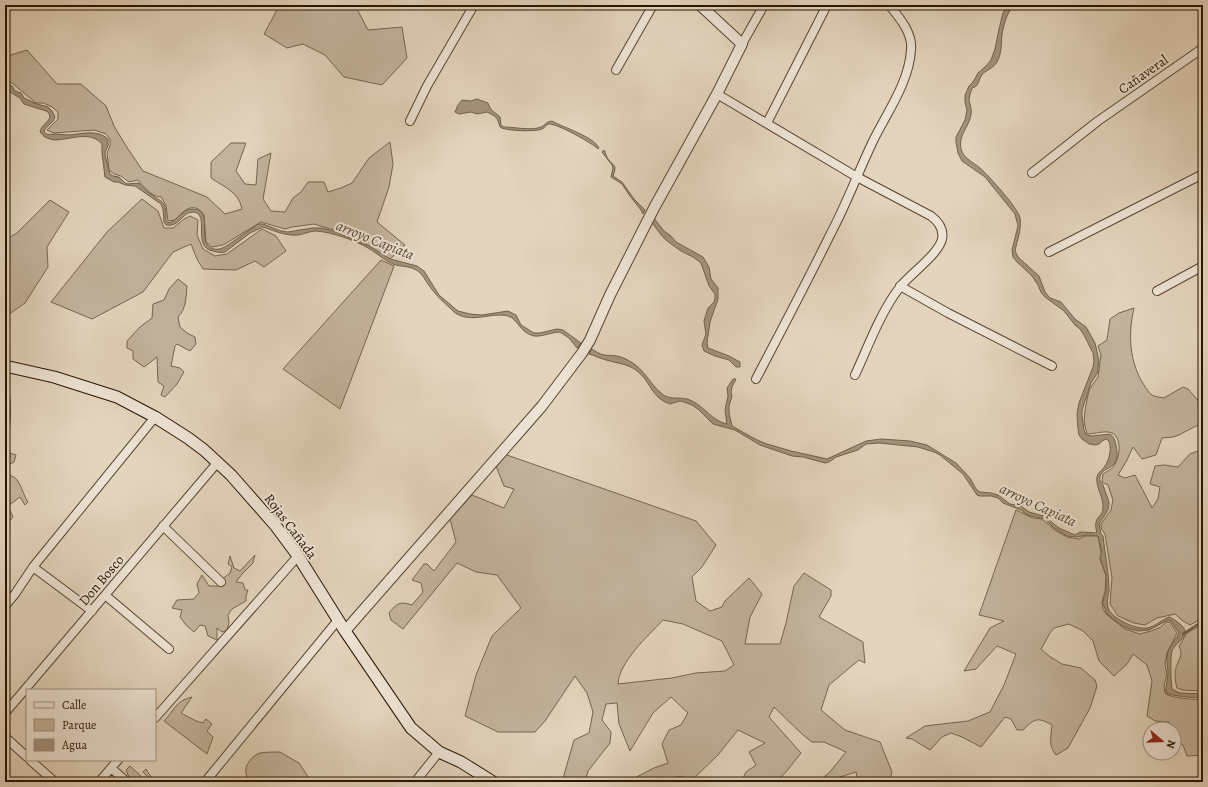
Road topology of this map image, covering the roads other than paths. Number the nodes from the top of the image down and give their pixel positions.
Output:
1 (474, 5) edge
2 (653, 5) edge
3 (700, 5) edge
4 (764, 5) edge
5 (827, 5) edge
6 (889, 5) edge
7 (742, 44) junction
8 (1203, 48) edge
9 (616, 70) dead end
10 (717, 94) junction
11 (410, 122) dead end
12 (767, 123) junction
13 (1032, 173) dead end
14 (1203, 174) edge
15 (857, 177) junction
16 (1049, 252) dead end
17 (1203, 266) edge
18 (900, 286) junction
19 (1157, 291) dead end
20 (5, 366) edge
21 (1052, 366) dead end
22 (855, 375) dead end
23 (756, 379) dead end
24 (155, 417) junction
25 (217, 463) junction
26 (163, 526) junction
27 (298, 556) junction
28 (33, 567) junction
29 (221, 582) dead end
30 (105, 595) junction
31 (5, 606) edge
32 (92, 611) junction
33 (338, 620) junction
34 (345, 631) junction
35 (169, 649) dead end
36 (5, 713) edge
37 (156, 717) edge
38 (5, 737) edge
39 (439, 752) junction
40 (26, 756) edge
41 (31, 761) edge
42 (117, 761) edge
43 (111, 768) junction
44 (55, 782) edge
45 (99, 782) edge
46 (127, 782) edge
47 (205, 782) edge
48 (415, 782) edge
49 (493, 782) edge

1 - 11 street
2 - 9 street
3 - 7 street
4 - 7 street
5 - 12 street
6 - 15 street
7 - 10 street
8 - 13 street, Cañaveral
10 - 12 street
10 - 34 street
12 - 15 street
14 - 16 street
15 - 18 street
15 - 23 street
17 - 19 street
18 - 21 street
18 - 22 street
20 - 24 main road, Rojas Cañada
24 - 25 main road, Rojas Cañada
24 - 28 street
25 - 26 street, Don Bosco
25 - 27 main road, Rojas Cañada
26 - 29 street
26 - 30 street, Don Bosco
27 - 33 main road, Rojas Cañada
27 - 37 street
28 - 31 street
28 - 32 street
30 - 32 street, Don Bosco
30 - 35 street
32 - 36 street, Don Bosco
33 - 34 main road, Rojas Cañada
33 - 47 street
34 - 39 main road, Rojas Cañada
38 - 40 street
39 - 48 street
39 - 49 main road, Rojas Cañada
41 - 44 street
42 - 43 street
43 - 45 street
43 - 46 street

